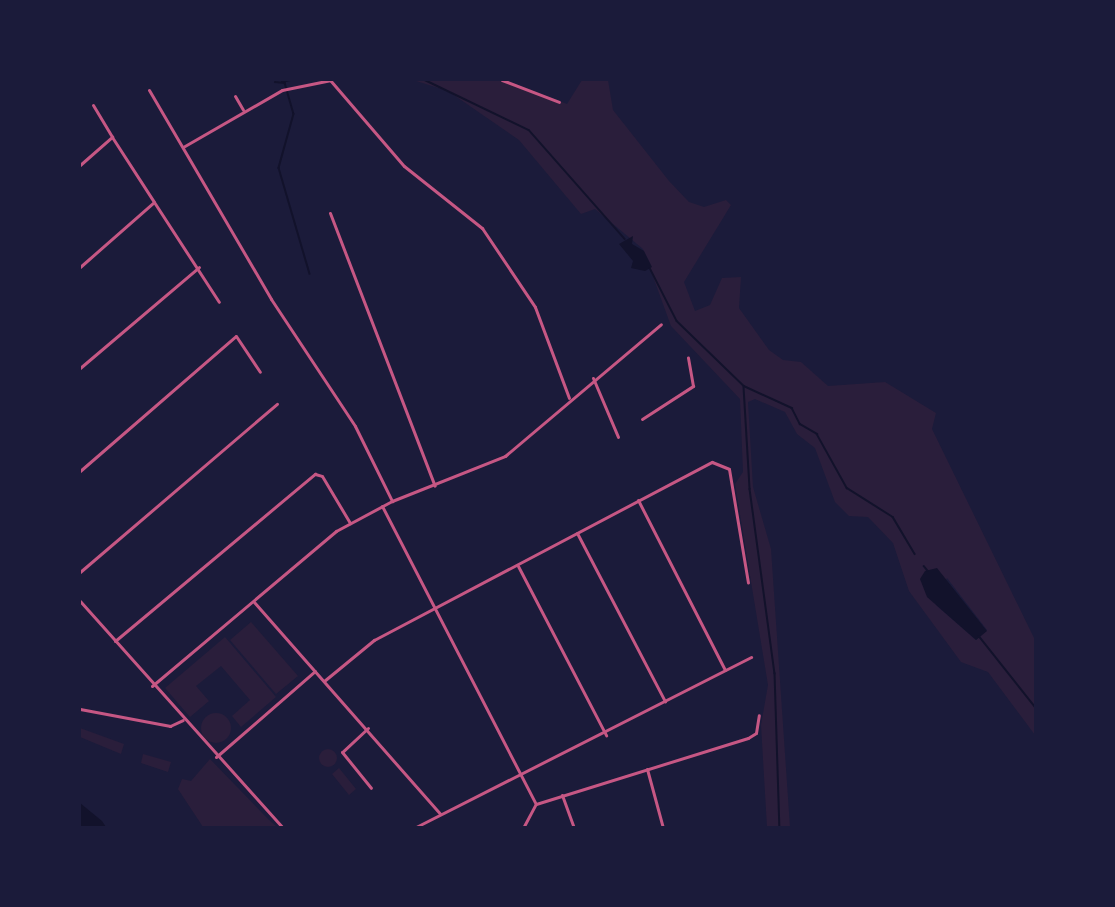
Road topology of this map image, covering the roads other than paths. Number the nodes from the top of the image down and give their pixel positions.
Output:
1 (331, 80) edge
2 (502, 80) edge
3 (149, 90) dead end
4 (235, 96) dead end
5 (559, 102) dead end
6 (93, 105) dead end
7 (244, 110) junction
8 (112, 137) junction
9 (183, 147) junction
10 (80, 165) edge
11 (154, 202) junction
12 (330, 213) dead end
13 (80, 267) edge
14 (199, 267) junction
15 (219, 302) dead end
16 (662, 324) dead end
17 (688, 357) dead end
18 (80, 368) edge
19 (260, 372) dead end
20 (593, 378) junction
21 (569, 399) junction
22 (277, 404) dead end
23 (642, 419) dead end
24 (618, 437) dead end
25 (80, 471) edge
26 (435, 486) junction
27 (638, 500) junction
28 (392, 501) junction
29 (382, 506) junction
30 (350, 523) junction
31 (577, 533) junction
32 (517, 566) junction
33 (80, 572) edge
34 (748, 582) dead end
35 (80, 601) edge
36 (254, 602) junction
37 (434, 608) junction
38 (115, 641) junction
39 (751, 657) dead end
40 (725, 670) junction
41 (315, 671) junction
42 (324, 681) junction
43 (153, 686) junction
44 (665, 701) junction
45 (80, 709) edge
46 (759, 715) dead end
47 (183, 720) junction
48 (368, 728) junction
49 (606, 735) junction
50 (216, 757) junction
51 (647, 769) junction
52 (519, 775) junction
53 (371, 788) dead end
54 (562, 795) junction
55 (536, 804) junction
56 (440, 814) junction
57 (283, 828) edge
58 (414, 828) edge
59 (523, 828) edge
60 (574, 828) edge
61 (663, 828) edge

1 - 7 street
1 - 21 street
2 - 5 street
3 - 9 street
4 - 7 street
6 - 8 street
7 - 9 street
8 - 10 street
8 - 11 street
9 - 28 street
11 - 13 street
11 - 14 street
12 - 26 street
14 - 15 street
14 - 18 street
16 - 20 street
17 - 23 street
19 - 25 street
20 - 21 street
20 - 24 street
21 - 26 street
22 - 33 street
26 - 28 street
27 - 31 street
27 - 34 street
27 - 40 street
28 - 29 street
29 - 30 street
29 - 37 street
30 - 36 street
30 - 38 street
31 - 32 street
31 - 44 street
32 - 37 street
32 - 49 street
35 - 38 street
36 - 41 street
36 - 43 street
37 - 42 street
37 - 52 street
38 - 43 street
39 - 40 street
40 - 44 street
41 - 42 street
41 - 50 street
42 - 48 street
43 - 47 street
44 - 49 street
45 - 47 street
46 - 51 street
47 - 50 street
48 - 53 street
48 - 56 street
49 - 52 street
50 - 57 street
51 - 54 street
51 - 61 street
52 - 55 street
52 - 56 street
54 - 55 street
54 - 60 street
55 - 59 street
56 - 58 street

